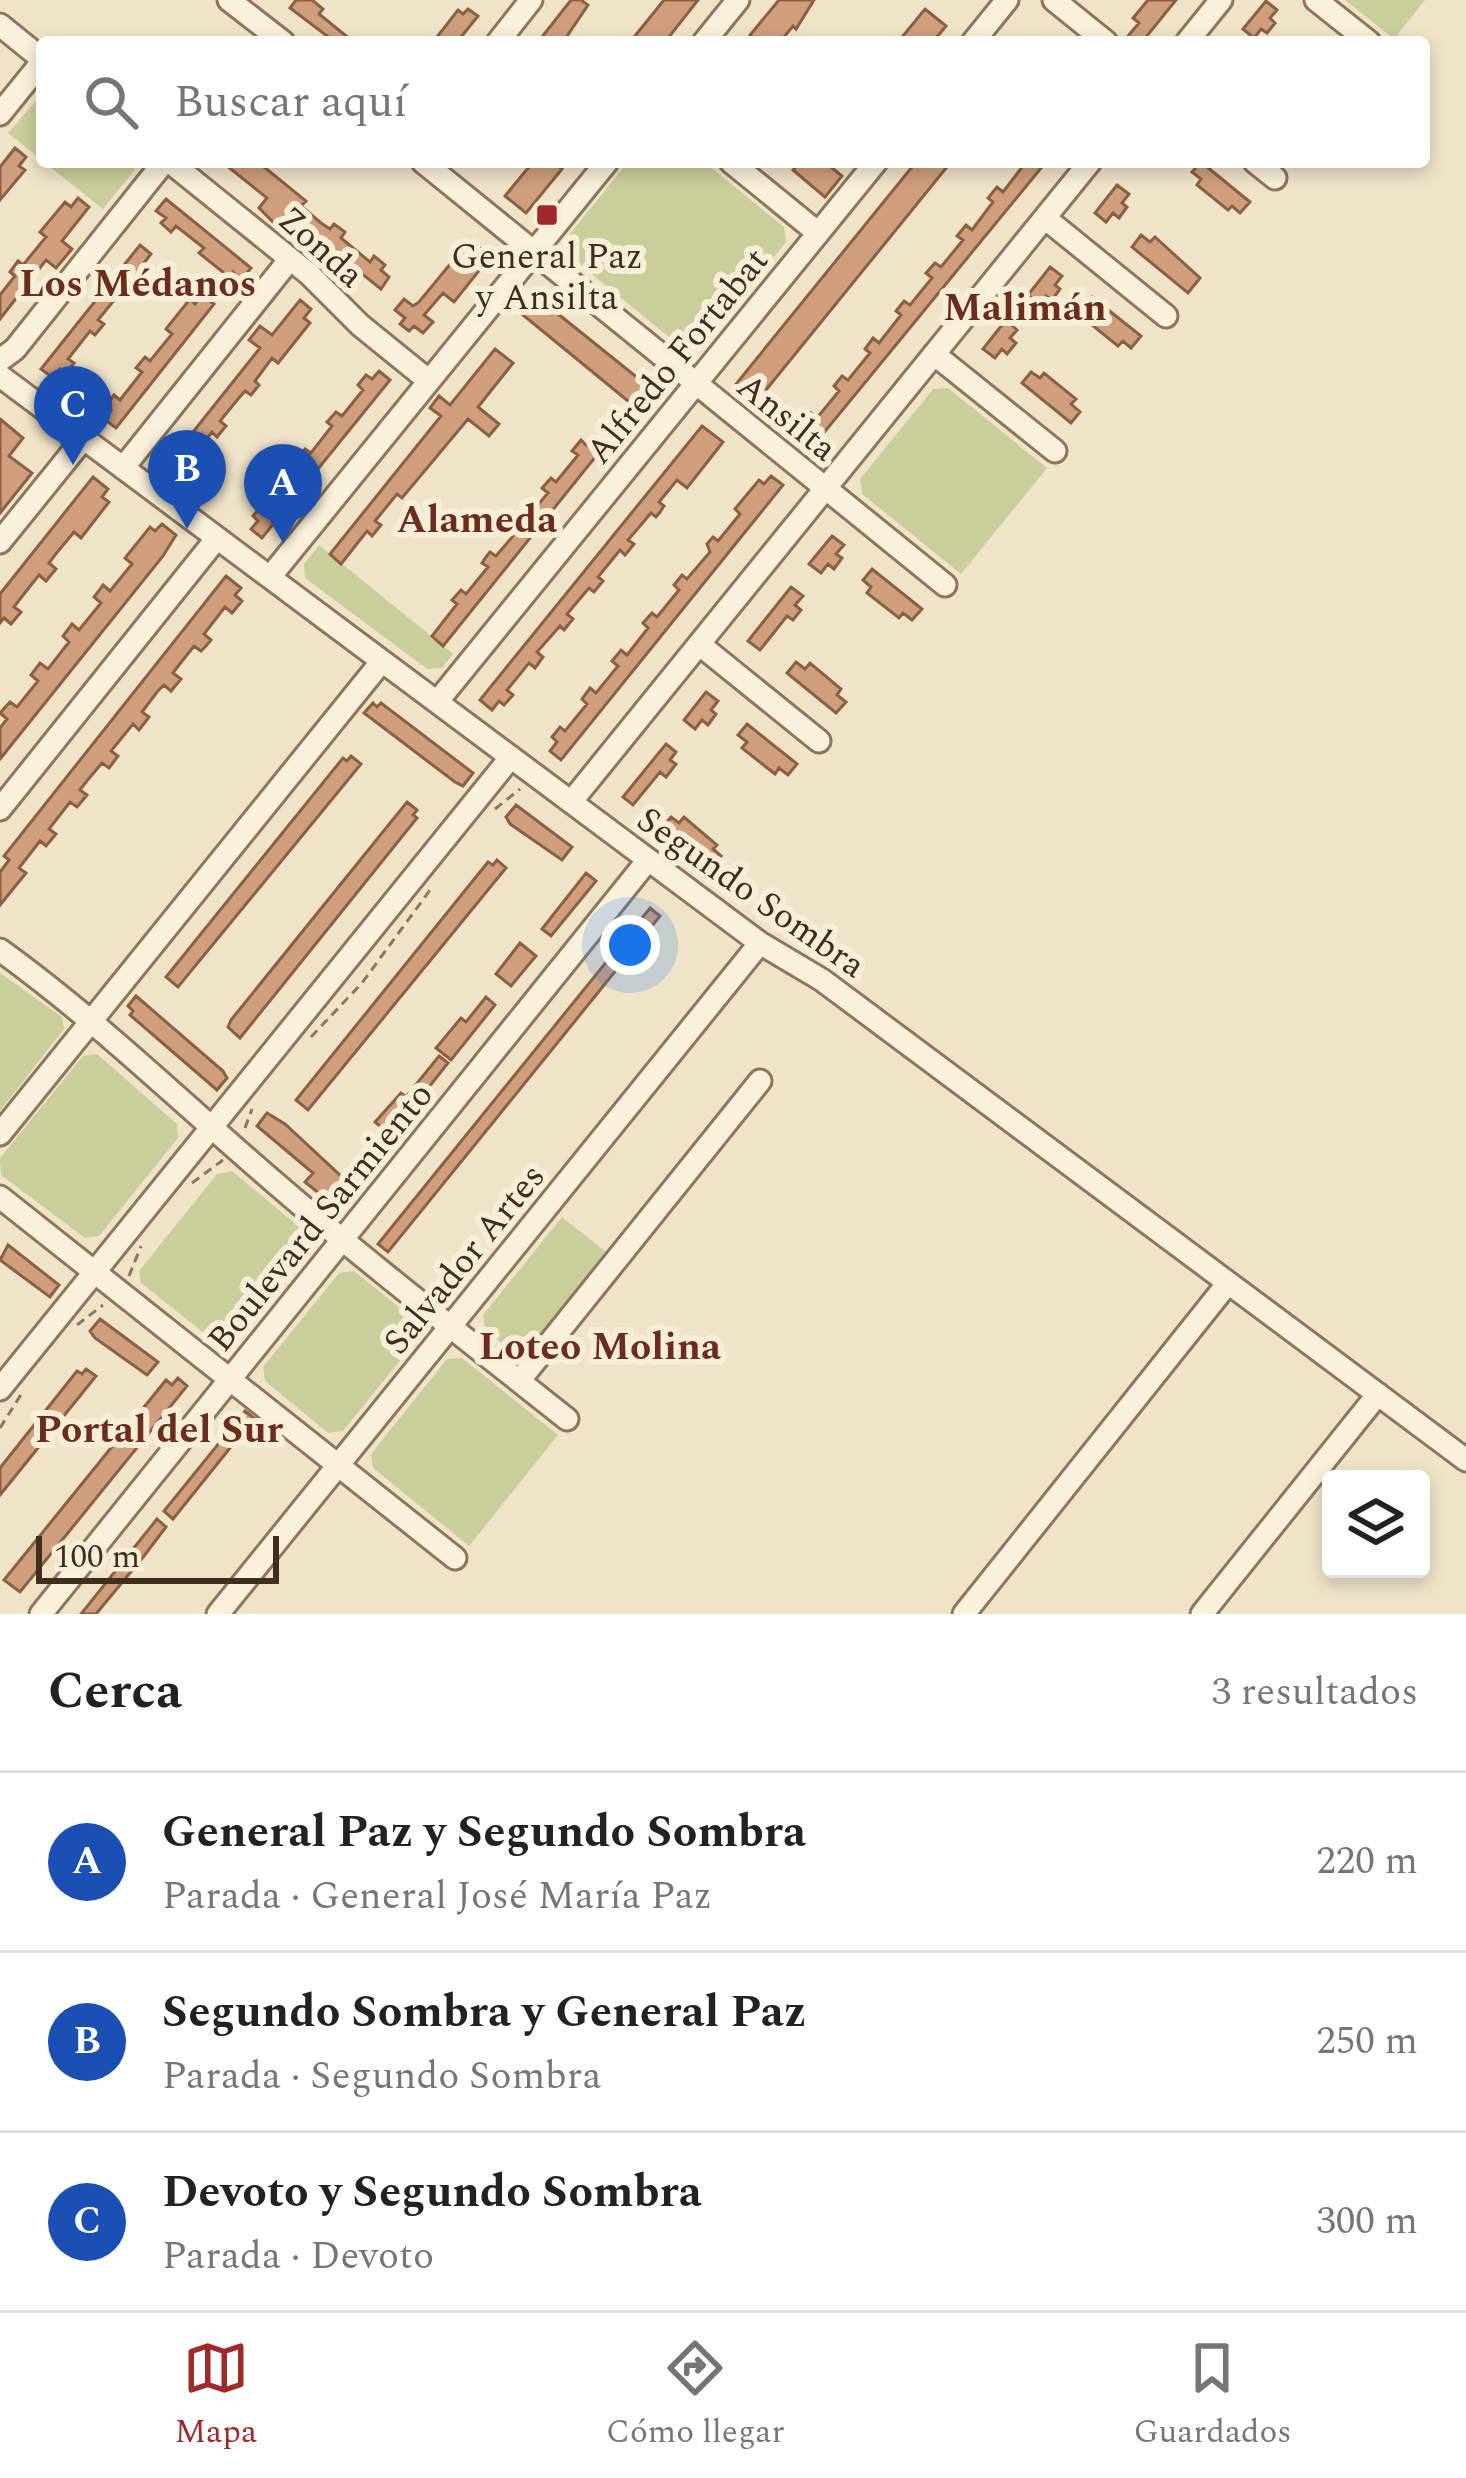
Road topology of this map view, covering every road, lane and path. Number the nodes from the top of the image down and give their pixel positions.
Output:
1 (229, 0) edge
2 (738, 0) edge
3 (1007, 0) edge
4 (1054, 0) edge
5 (1221, 0) edge
6 (1316, 0) edge
7 (518, 5) edge
8 (0, 25) edge
9 (275, 36) edge
10 (501, 36) edge
11 (709, 36) edge
12 (978, 36) edge
13 (1099, 36) edge
14 (1192, 36) edge
15 (1361, 36) edge
16 (36, 55) edge
17 (36, 68) edge
18 (0, 114) edge
19 (162, 168) edge
20 (175, 168) edge
21 (430, 168) edge
22 (602, 168) edge
23 (738, 168) edge
24 (871, 168) edge
25 (1085, 168) edge
26 (1262, 168) edge
27 (1275, 178) dead end
28 (1045, 218) junction
29 (818, 232) junction
30 (533, 253) junction
31 (290, 259) junction
32 (1166, 316) dead end
33 (934, 354) junction
34 (0, 360) edge
35 (0, 376) edge
36 (429, 381) junction
37 (695, 384) junction
38 (83, 438) junction
39 (1055, 451) dead end
40 (122, 468) junction
41 (825, 488) junction
42 (217, 538) junction
43 (0, 542) edge
44 (269, 577) junction
45 (945, 585) dead end
46 (699, 644) junction
47 (382, 661) junction
48 (437, 702) junction
49 (819, 741) dead end
50 (511, 757) junction
51 (533, 774) junction
52 (571, 802) junction
53 (0, 809) edge
54 (489, 814) dead end
55 (648, 860) junction
56 (440, 874) dead end
57 (760, 943) junction
58 (0, 950) edge
59 (91, 1021) junction
60 (301, 1046) dead end
61 (760, 1081) dead end
62 (257, 1101) dead end
63 (211, 1128) junction
64 (0, 1134) edge
65 (234, 1148) junction
66 (186, 1188) dead end
67 (0, 1197) edge
68 (146, 1237) dead end
69 (343, 1239) junction
70 (95, 1271) junction
71 (1228, 1282) junction
72 (119, 1290) junction
73 (451, 1326) junction
74 (70, 1331) dead end
75 (231, 1378) junction
76 (519, 1381) junction
77 (28, 1385) dead end
78 (0, 1389) edge
79 (1378, 1394) junction
80 (567, 1419) dead end
81 (0, 1428) edge
82 (1466, 1460) edge
83 (339, 1464) junction
84 (455, 1558) dead end
85 (41, 1614) edge
86 (218, 1614) edge
87 (964, 1614) edge
88 (1202, 1614) edge

1 - 9 street
2 - 11 street
3 - 12 street
4 - 13 street
5 - 14 street
6 - 15 street
7 - 10 street
8 - 16 street
17 - 18 street
19 - 34 street
20 - 31 street, Zonda
21 - 30 street, Ansilta
22 - 30 street
23 - 29 street
24 - 29 street, Alfredo Fortabat
25 - 28 street
26 - 27 street
28 - 32 street
28 - 33 street
29 - 37 street, Alfredo Fortabat
30 - 36 street
30 - 37 street, Ansilta
31 - 36 street, Zonda
31 - 40 street
33 - 39 street
33 - 41 street
35 - 38 street, Segundo Sombra
36 - 44 street
37 - 41 street, Ansilta
37 - 48 street, Alfredo Fortabat
38 - 40 street, Segundo Sombra
38 - 43 street
40 - 42 street, Segundo Sombra
41 - 45 street, Ansilta
41 - 46 street
42 - 44 street, Segundo Sombra
42 - 53 street
44 - 47 street, Segundo Sombra
46 - 49 street
46 - 52 street
47 - 48 street, Segundo Sombra
47 - 59 street
48 - 50 street, Segundo Sombra
50 - 51 street, Segundo Sombra
50 - 63 street
51 - 52 street, Segundo Sombra
51 - 54 path
52 - 55 street, Segundo Sombra
55 - 57 street, Segundo Sombra
55 - 69 street, Boulevard Sarmiento
56 - 60 path
57 - 71 street, Segundo Sombra
57 - 73 street, Salvador Artes
58 - 59 street
59 - 63 street
59 - 64 street
61 - 76 street
62 - 65 path
63 - 65 street
63 - 70 street
65 - 66 path
65 - 69 street
67 - 70 street
68 - 72 path
69 - 73 street
69 - 75 street, Boulevard Sarmiento
70 - 72 street
70 - 78 street
71 - 79 street, Segundo Sombra
71 - 87 street
72 - 74 path
72 - 75 street
73 - 76 street
73 - 83 street, Salvador Artes
75 - 83 street
75 - 85 street, Boulevard Sarmiento
76 - 80 street
77 - 81 path
79 - 82 street, Segundo Sombra
79 - 88 street
83 - 84 street
83 - 86 street, Salvador Artes

